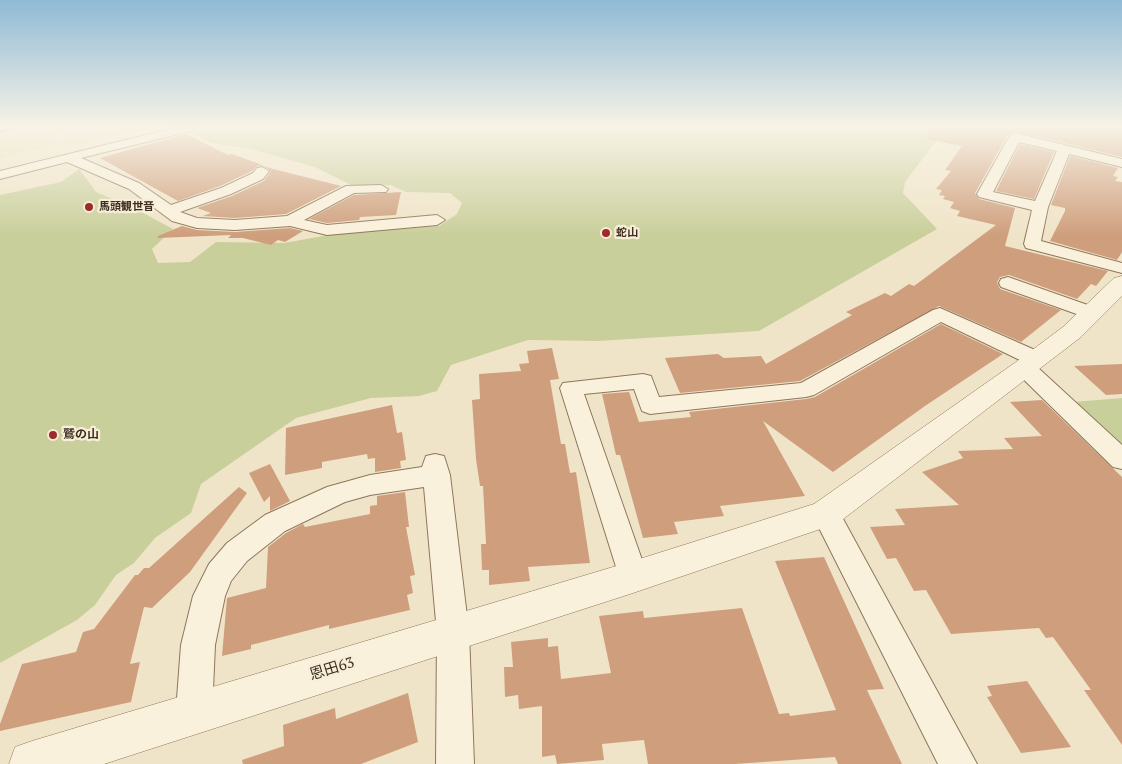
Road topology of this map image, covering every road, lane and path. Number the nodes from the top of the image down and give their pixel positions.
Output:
1 (46, 164) edge
2 (82, 164) edge
3 (1001, 164) edge
4 (1058, 164) edge
5 (262, 171) dead end
6 (0, 175) edge
7 (381, 189) dead end
8 (1040, 207) junction
9 (167, 212) junction
10 (437, 220) dead end
11 (290, 221) junction
12 (1122, 268) edge
13 (1008, 283) dead end
14 (1122, 283) edge
15 (1092, 313) junction
16 (1031, 364) junction
17 (1122, 460) edge
18 (826, 514) junction
19 (633, 577) junction
20 (452, 633) junction
21 (194, 712) junction
22 (32, 764) edge
23 (455, 764) edge
24 (958, 764) edge

1 - 6 street
2 - 9 street
3 - 8 street
4 - 8 street
5 - 9 street
7 - 11 street
8 - 12 street
9 - 11 street
10 - 11 street
13 - 15 street
14 - 15 street, 恩田63
15 - 16 street, 恩田63
16 - 17 street
16 - 18 street, 恩田63
16 - 19 street
18 - 19 street, 恩田63
18 - 24 street
19 - 20 street, 恩田63 / 恩田63
20 - 21 street, 恩田63 / 恩田63
20 - 21 street
20 - 23 street
21 - 22 street, 恩田63 / 恩田63

